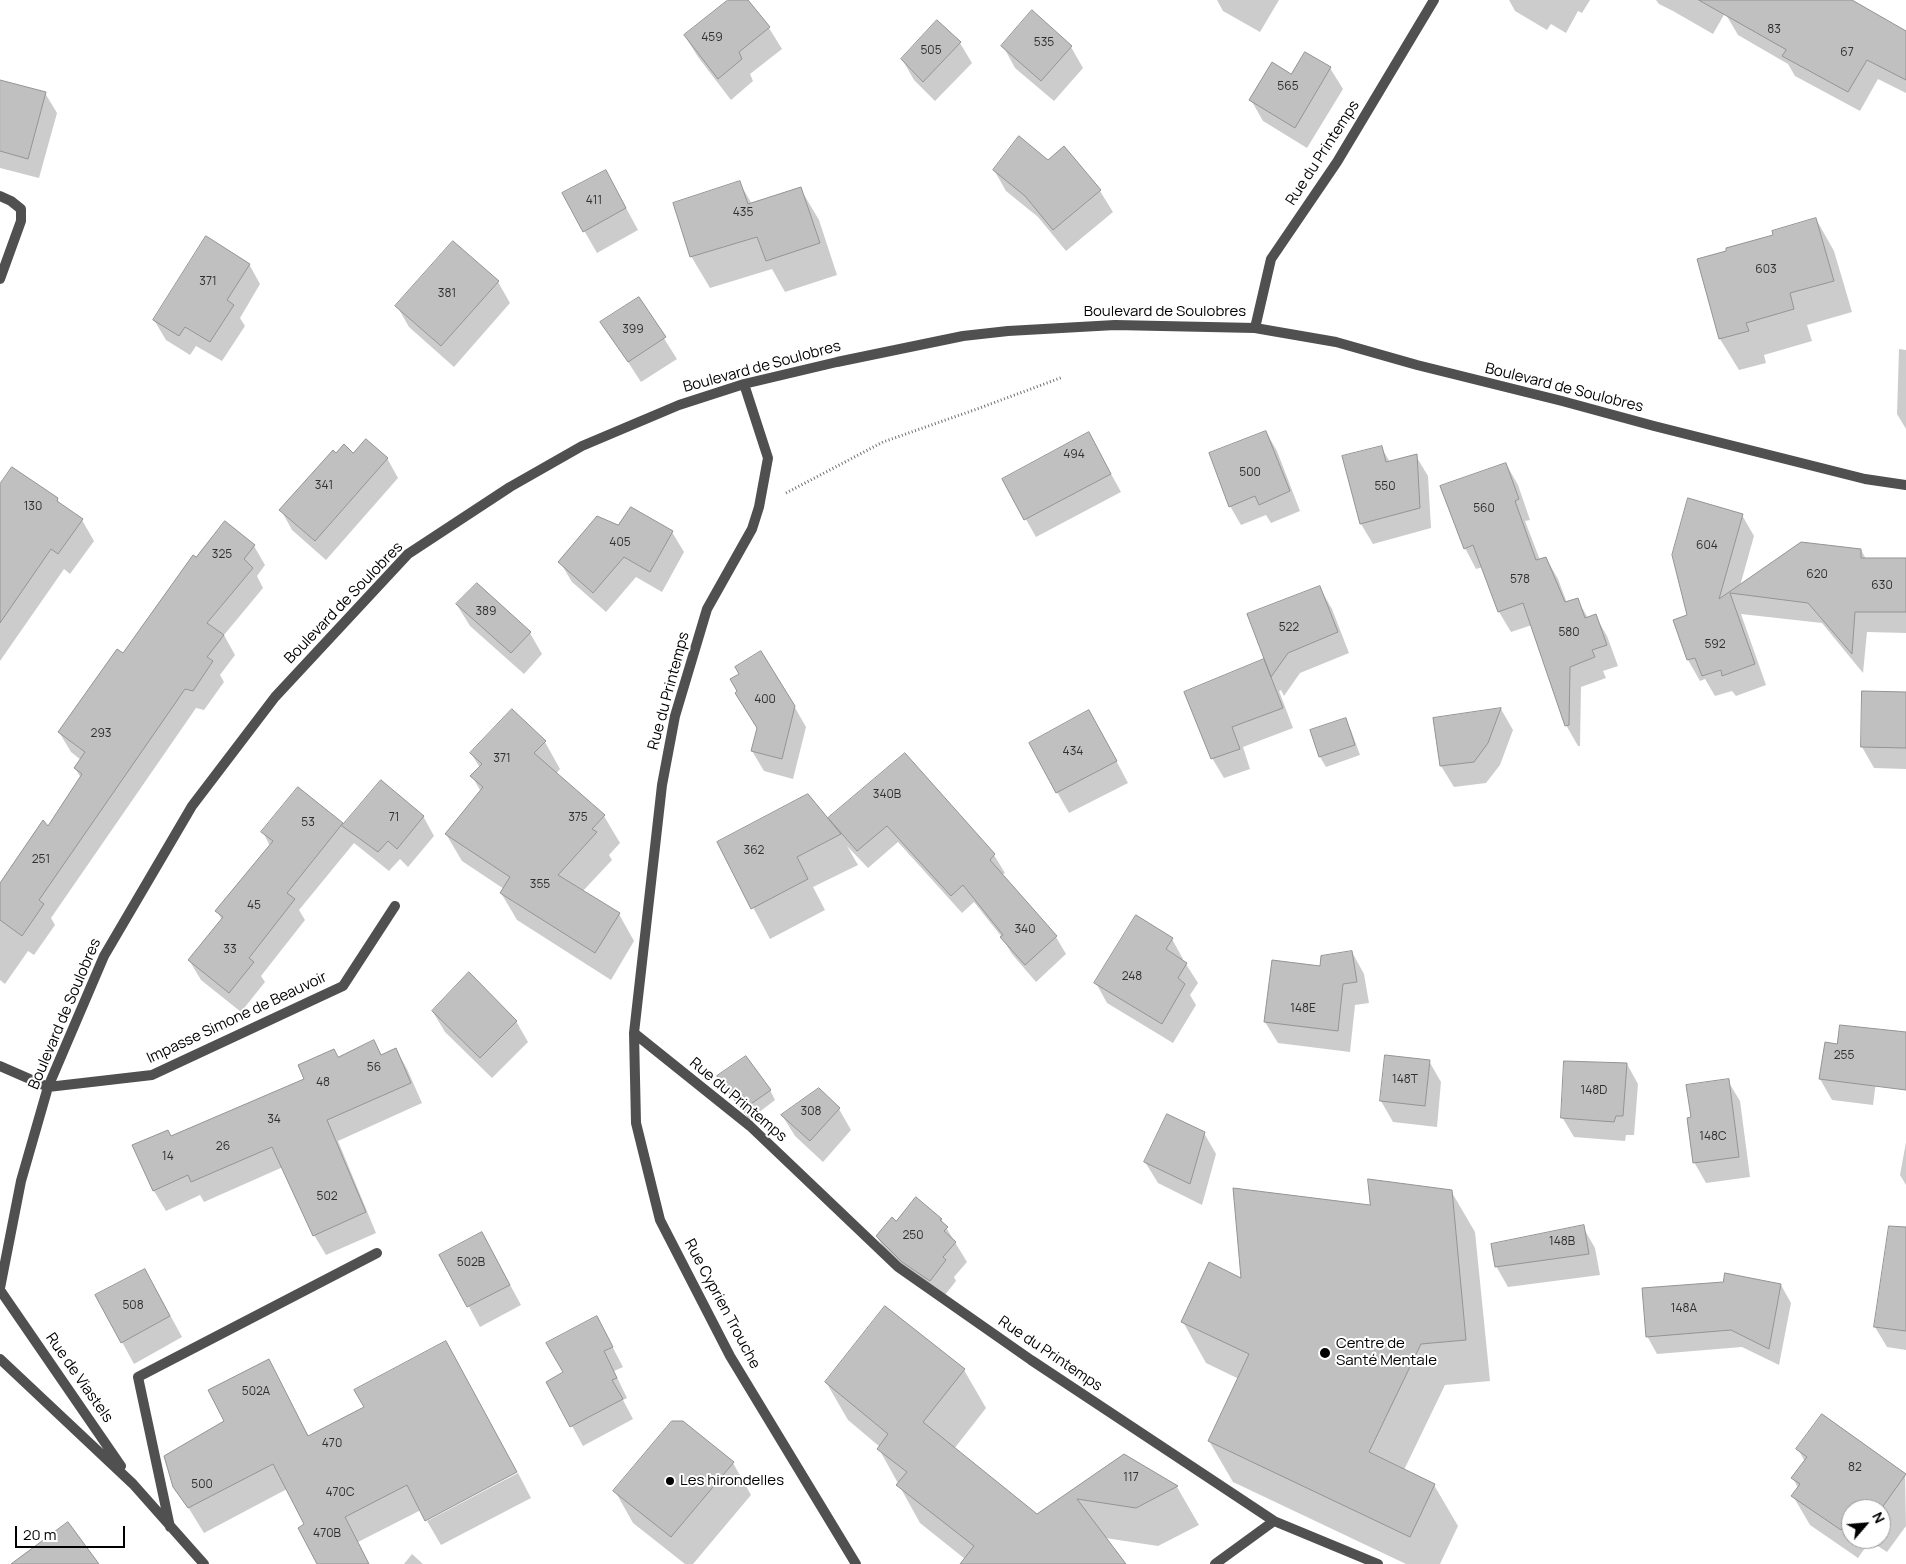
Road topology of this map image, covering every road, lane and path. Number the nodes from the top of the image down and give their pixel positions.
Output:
1 (1434, 0) edge
2 (0, 196) edge
3 (0, 279) edge
4 (1255, 328) junction
5 (1063, 377) dead end
6 (744, 384) junction
7 (1906, 485) edge
8 (759, 507) junction
9 (395, 906) dead end
10 (634, 1033) junction
11 (0, 1066) edge
12 (48, 1087) junction
13 (377, 1254) dead end
14 (0, 1289) edge
15 (0, 1359) edge
16 (133, 1484) junction
17 (1274, 1521) junction
18 (170, 1527) junction
19 (204, 1564) edge
20 (856, 1564) edge
21 (1215, 1564) edge
22 (1378, 1564) edge

1 - 4 street, Rue du Printemps
2 - 3 street
4 - 6 street, Boulevard de Soulobres
4 - 7 street, Boulevard de Soulobres
5 - 8 path
6 - 8 street, Rue du Printemps
6 - 12 street, Boulevard de Soulobres
8 - 10 street, Rue du Printemps
9 - 12 street, Impasse Simone de Beauvoir
10 - 17 street, Rue du Printemps
10 - 20 street, Rue Cyprien Trouche
11 - 12 street
12 - 14 street, Boulevard de Soulobres
13 - 18 street
14 - 16 street, Rue de Viastels
15 - 16 street, Rue de Viastels
16 - 18 street, Rue de Viastels
17 - 21 street
17 - 22 street, Rue du Printemps
18 - 19 street, Rue de Viastels

